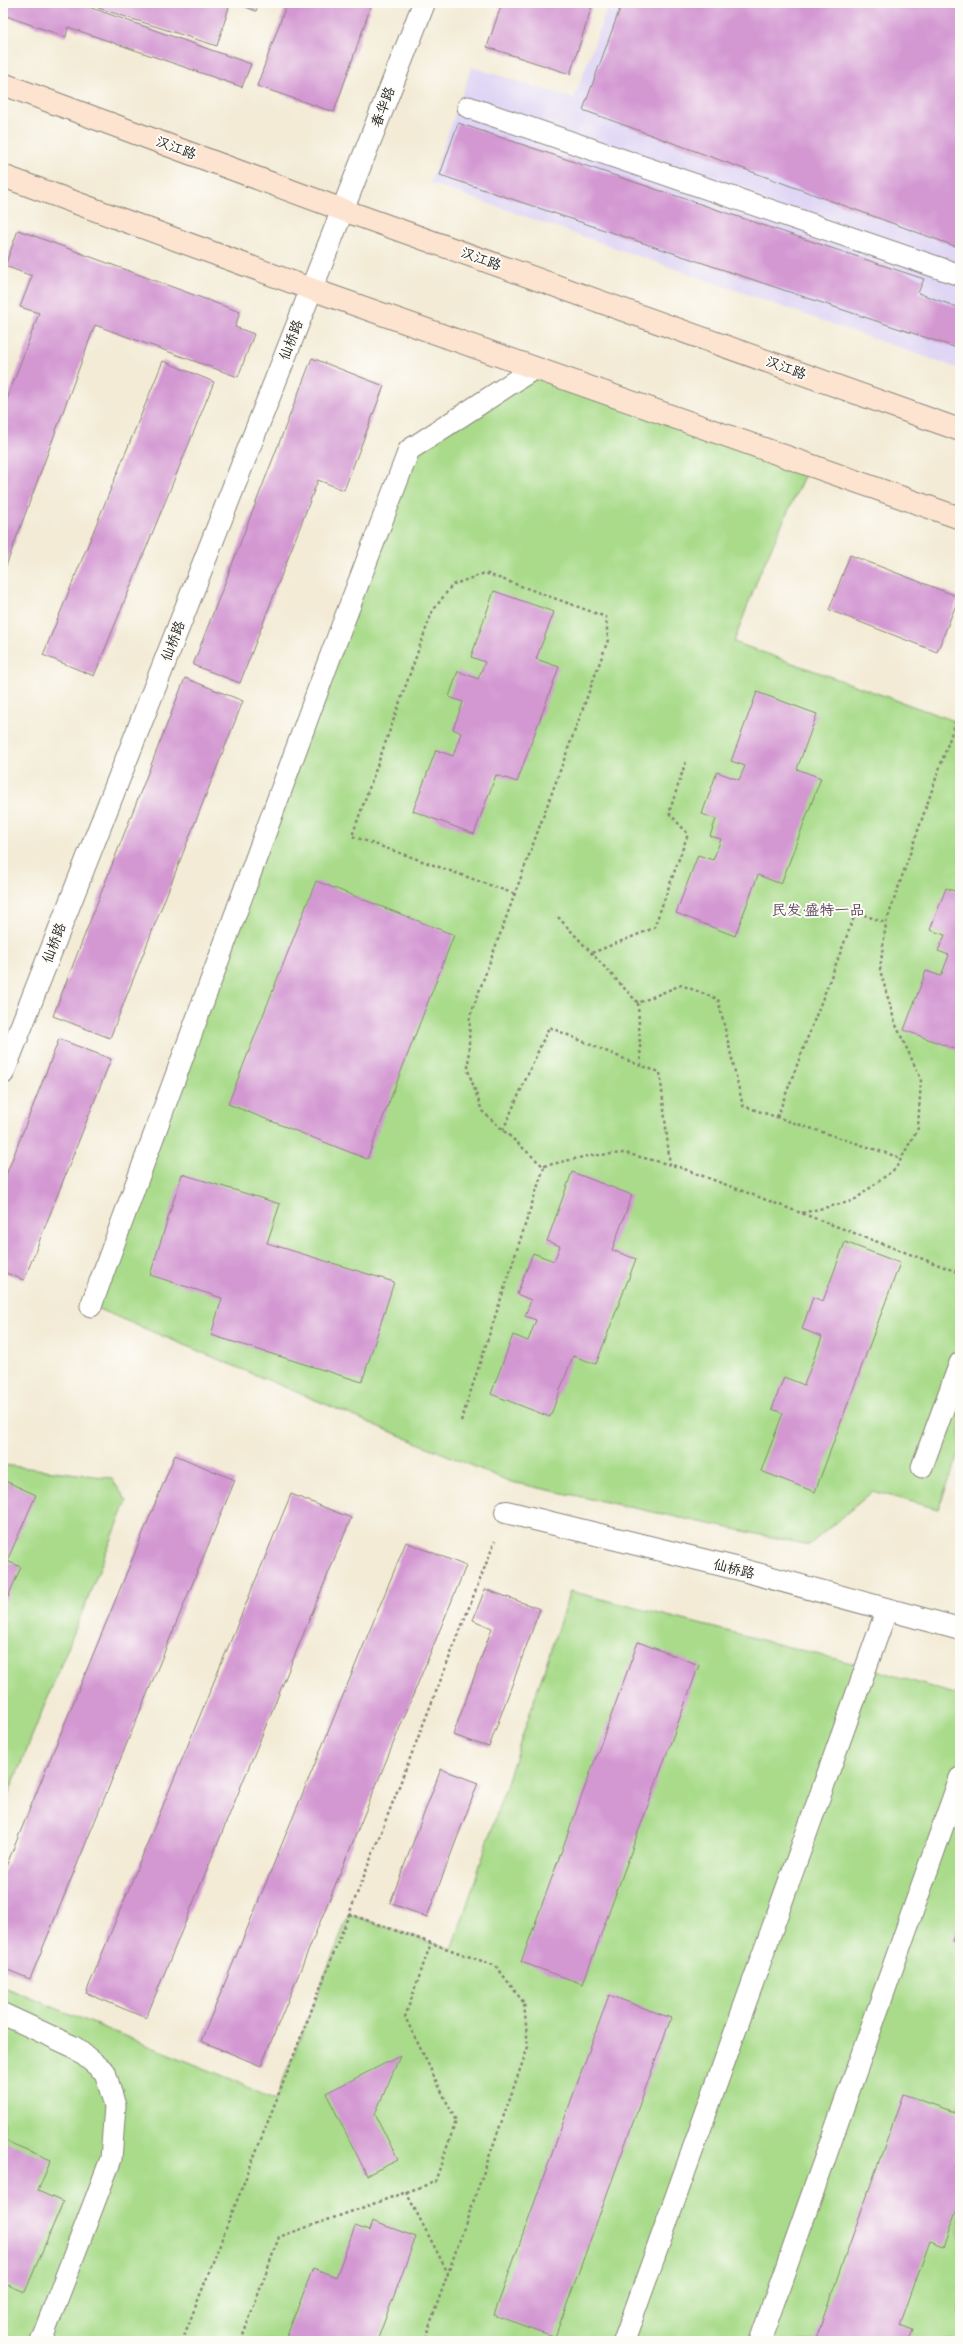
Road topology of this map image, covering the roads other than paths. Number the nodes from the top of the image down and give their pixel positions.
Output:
1 (424, 3) edge
2 (3, 84) edge
3 (468, 107) dead end
4 (3, 176) edge
5 (343, 210) junction
6 (960, 275) edge
7 (311, 289) junction
8 (535, 368) junction
9 (960, 430) edge
10 (960, 518) edge
11 (3, 1072) edge
12 (91, 1306) dead end
13 (960, 1363) edge
14 (922, 1467) dead end
15 (506, 1512) road end
16 (887, 1609) junction
17 (960, 1629) edge
18 (960, 1778) edge
19 (3, 2014) edge
20 (41, 2341) edge
21 (624, 2341) edge
22 (760, 2341) edge

1 - 5 street, 春华路
2 - 5 main road, 汉江路
3 - 6 lane
4 - 7 main road
5 - 7 street, 仙桥路
5 - 9 main road, 汉江路
7 - 8 main road
7 - 11 street, 仙桥路
8 - 10 main road
8 - 12 lane
13 - 14 lane
15 - 16 street, 仙桥路
16 - 17 street, 仙桥路
16 - 21 lane
18 - 22 lane
19 - 20 lane

